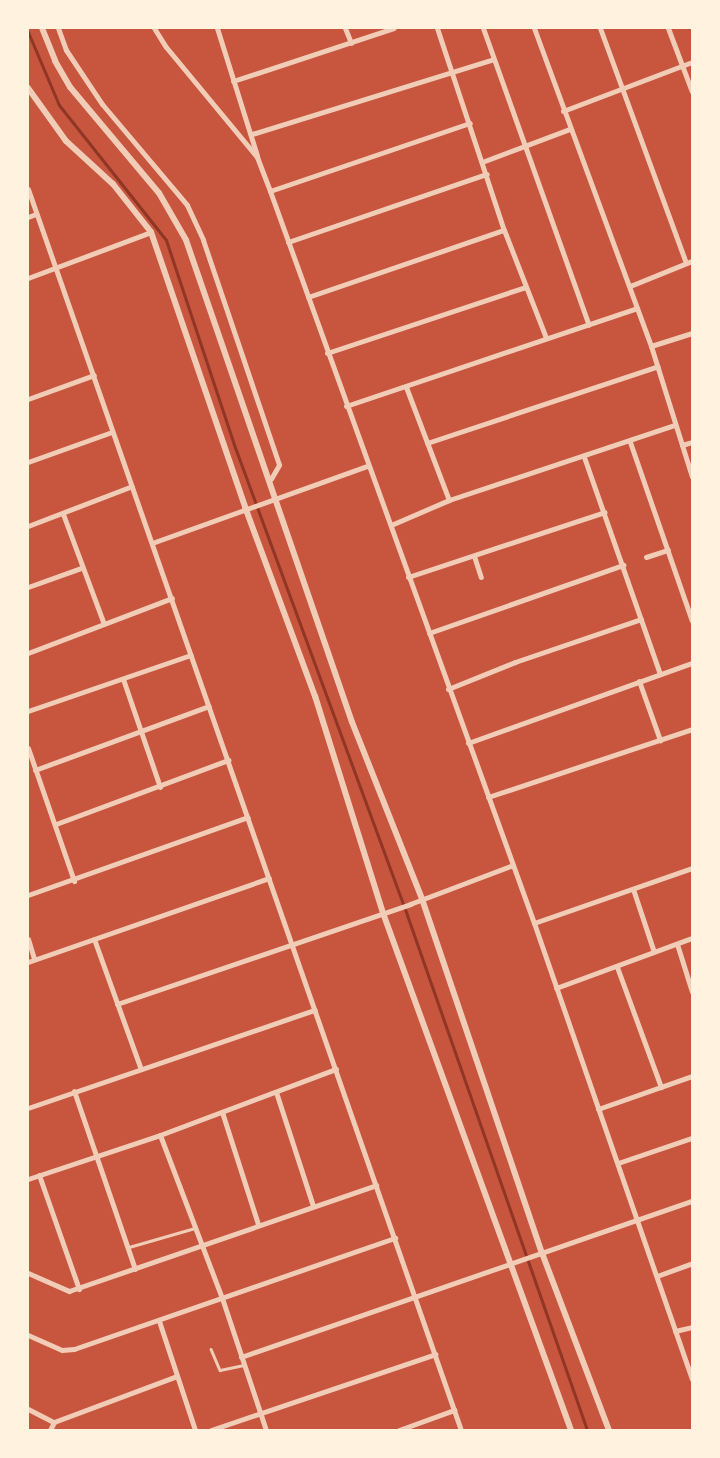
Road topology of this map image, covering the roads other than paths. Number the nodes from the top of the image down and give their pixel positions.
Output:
1 (42, 28) edge
2 (58, 28) edge
3 (154, 28) edge
4 (217, 28) edge
5 (345, 28) edge
6 (394, 28) edge
7 (437, 28) edge
8 (483, 28) edge
9 (534, 28) edge
10 (600, 28) edge
11 (668, 28) edge
12 (351, 44) junction
13 (494, 59) junction
14 (692, 62) edge
15 (683, 65) junction
16 (451, 74) junction
17 (233, 81) junction
18 (623, 88) junction
19 (28, 92) edge
20 (692, 92) edge
21 (563, 111) junction
22 (470, 123) junction
23 (570, 129) junction
24 (252, 134) junction
25 (525, 146) junction
26 (257, 157) junction
27 (482, 162) junction
28 (486, 174) junction
29 (28, 190) edge
30 (270, 190) junction
31 (36, 214) junction
32 (28, 217) edge
33 (504, 230) junction
34 (151, 232) junction
35 (288, 242) junction
36 (690, 262) edge
37 (57, 268) junction
38 (28, 278) edge
39 (630, 286) junction
40 (525, 287) junction
41 (308, 297) junction
42 (637, 308) junction
43 (589, 325) junction
44 (692, 333) edge
45 (546, 338) junction
46 (651, 346) junction
47 (327, 353) junction
48 (658, 366) junction
49 (94, 375) junction
50 (406, 388) junction
51 (28, 399) edge
52 (346, 406) junction
53 (675, 425) junction
54 (112, 432) junction
55 (630, 442) junction
56 (692, 442) edge
57 (426, 443) junction
58 (682, 445) junction
59 (584, 457) junction
60 (28, 462) edge
61 (368, 466) junction
62 (692, 477) edge
63 (270, 479) junction
64 (132, 486) junction
65 (275, 497) junction
66 (448, 500) junction
67 (246, 507) junction
68 (604, 512) junction
69 (63, 514) junction
70 (392, 525) junction
71 (28, 526) edge
72 (152, 543) junction
73 (668, 550) junction
74 (474, 556) junction
75 (646, 557) dead end
76 (623, 565) junction
77 (82, 568) junction
78 (408, 577) junction
79 (481, 577) dead end
80 (28, 587) edge
81 (172, 598) junction
82 (641, 619) junction
83 (692, 621) edge
84 (104, 624) junction
85 (429, 633) junction
86 (28, 653) edge
87 (192, 655) junction
88 (692, 663) edge
89 (660, 674) junction
90 (122, 679) junction
91 (639, 680) junction
92 (448, 688) junction
93 (209, 706) junction
94 (28, 711) edge
95 (692, 729) edge
96 (142, 732) junction
97 (660, 740) junction
98 (468, 742) junction
99 (28, 748) edge
100 (228, 760) junction
101 (35, 770) junction
102 (160, 787) junction
103 (488, 797) junction
104 (248, 817) junction
105 (56, 824) junction
106 (512, 865) junction
107 (692, 868) edge
108 (269, 878) junction
109 (74, 881) junction
110 (633, 890) junction
111 (28, 895) edge
112 (422, 899) junction
113 (386, 912) junction
114 (534, 923) junction
115 (692, 938) edge
116 (28, 939) edge
117 (94, 939) junction
118 (292, 944) junction
119 (677, 944) junction
120 (654, 952) junction
121 (34, 959) junction
122 (28, 962) edge
123 (618, 967) junction
124 (556, 988) junction
125 (692, 992) edge
126 (117, 1004) junction
127 (315, 1010) junction
128 (140, 1067) junction
129 (336, 1069) junction
130 (692, 1076) edge
131 (661, 1087) junction
132 (74, 1091) junction
133 (276, 1092) junction
134 (28, 1108) edge
135 (598, 1109) junction
136 (222, 1112) junction
137 (160, 1135) junction
138 (692, 1138) edge
139 (98, 1156) junction
140 (618, 1163) junction
141 (39, 1175) junction
142 (28, 1179) edge
143 (376, 1185) junction
144 (692, 1201) edge
145 (313, 1206) junction
146 (638, 1222) junction
147 (258, 1224) junction
148 (195, 1228) junction
149 (395, 1238) junction
150 (201, 1246) junction
151 (128, 1247) junction
152 (539, 1253) junction
153 (512, 1262) junction
154 (692, 1263) edge
155 (134, 1269) junction
156 (28, 1273) edge
157 (657, 1276) junction
158 (79, 1289) junction
159 (414, 1297) junction
160 (222, 1298) junction
161 (159, 1321) junction
162 (692, 1326) edge
163 (675, 1331) junction
164 (28, 1335) edge
165 (211, 1349) dead end
166 (436, 1354) junction
167 (241, 1357) junction
168 (244, 1366) junction
169 (177, 1376) junction
170 (692, 1380) edge
171 (28, 1409) edge
172 (454, 1410) junction
173 (261, 1414) junction
174 (54, 1422) junction
175 (50, 1430) edge
176 (195, 1430) edge
177 (211, 1430) edge
178 (266, 1430) edge
179 (398, 1430) edge
180 (461, 1430) edge
181 (571, 1430) edge
182 (610, 1430) edge

1 - 63 street
2 - 63 street
3 - 26 street
4 - 17 street
5 - 12 street
6 - 12 street
7 - 16 street
8 - 13 street
9 - 21 street
10 - 18 street
11 - 15 street
12 - 17 street
13 - 16 street
13 - 25 street
14 - 15 street
15 - 18 street
15 - 20 street
16 - 22 street
16 - 24 street
17 - 24 street
18 - 21 street
18 - 36 street
19 - 34 street
21 - 23 street
22 - 27 street
22 - 30 street
23 - 25 street
23 - 39 street
24 - 26 street
25 - 27 street
25 - 43 street
26 - 30 street
27 - 28 street
28 - 33 street
28 - 35 street
29 - 31 street
30 - 35 street
31 - 32 street
31 - 37 street
33 - 40 street
33 - 41 street
34 - 37 street
34 - 67 street
35 - 41 street
36 - 39 street
37 - 38 street
37 - 49 street
39 - 42 street
40 - 45 street
40 - 47 street
41 - 47 street
42 - 43 street
42 - 46 street
43 - 45 street
44 - 46 street
45 - 50 street
46 - 48 street
47 - 52 street
48 - 53 street
48 - 57 street
49 - 51 street
49 - 54 street
50 - 52 street
50 - 57 street
52 - 61 street
53 - 55 street
53 - 58 street
54 - 60 street
54 - 64 street
55 - 59 street
55 - 73 street
56 - 58 street
57 - 66 street
58 - 62 street
59 - 66 street
59 - 68 street
61 - 65 street
61 - 70 street
63 - 65 street
64 - 69 street
64 - 72 street
65 - 67 street
65 - 112 street
66 - 70 street
67 - 72 street
67 - 113 street
68 - 74 street
68 - 76 street
69 - 71 street
69 - 77 street
70 - 78 street
72 - 81 street
73 - 75 street
73 - 83 street
74 - 78 street
74 - 79 street
76 - 82 street
76 - 85 street
77 - 80 street
77 - 84 street
78 - 85 street
81 - 84 street
81 - 87 street
82 - 89 street
82 - 92 street
84 - 86 street
85 - 92 street
87 - 90 street
87 - 93 street
88 - 89 street
89 - 91 street
90 - 94 street
90 - 96 street
91 - 97 street
91 - 98 street
92 - 98 street
93 - 96 street
93 - 100 street
95 - 97 street
96 - 101 street
96 - 102 street
97 - 103 street
98 - 103 street
99 - 101 street
100 - 102 street
100 - 104 street
101 - 105 street
102 - 105 street
103 - 106 street
104 - 108 street
104 - 109 street
105 - 109 street
106 - 112 street
106 - 114 street
107 - 110 street
108 - 117 street
108 - 118 street
109 - 111 street
110 - 114 street
110 - 120 street
112 - 113 street
112 - 152 street
113 - 118 street
113 - 153 street
114 - 124 street
115 - 119 street
116 - 121 street
117 - 121 street
117 - 126 street
118 - 126 street
118 - 127 street
119 - 120 street
119 - 125 street
120 - 123 street
121 - 122 street
123 - 124 street
123 - 131 street
124 - 135 street
126 - 128 street
127 - 128 street
127 - 129 street
128 - 132 street
129 - 133 street
129 - 143 street
130 - 131 street
131 - 135 street
132 - 134 street
132 - 139 street
133 - 136 street
133 - 145 street
135 - 140 street
136 - 137 street
136 - 147 street
137 - 139 street
137 - 148 street
138 - 140 street
139 - 141 street
139 - 151 street
140 - 146 street
141 - 142 street
141 - 158 street
143 - 145 street
143 - 149 street
144 - 146 street
145 - 147 street
146 - 152 street
146 - 157 street
147 - 150 street
148 - 150 street
148 - 151 lane
149 - 159 street
149 - 160 street
150 - 155 street
150 - 160 street
151 - 155 street
152 - 153 street
152 - 182 street
153 - 159 street
153 - 181 street
154 - 157 street
155 - 158 street
156 - 158 street
157 - 163 street
159 - 166 street
159 - 167 street
160 - 161 street
160 - 167 street
161 - 164 street
161 - 169 street
162 - 163 street
163 - 170 street
165 - 168 lane
166 - 172 street
166 - 173 street
167 - 168 street
168 - 173 street
169 - 174 street
169 - 176 street
171 - 174 street
172 - 179 street
172 - 180 street
173 - 177 street
173 - 178 street
174 - 175 street

